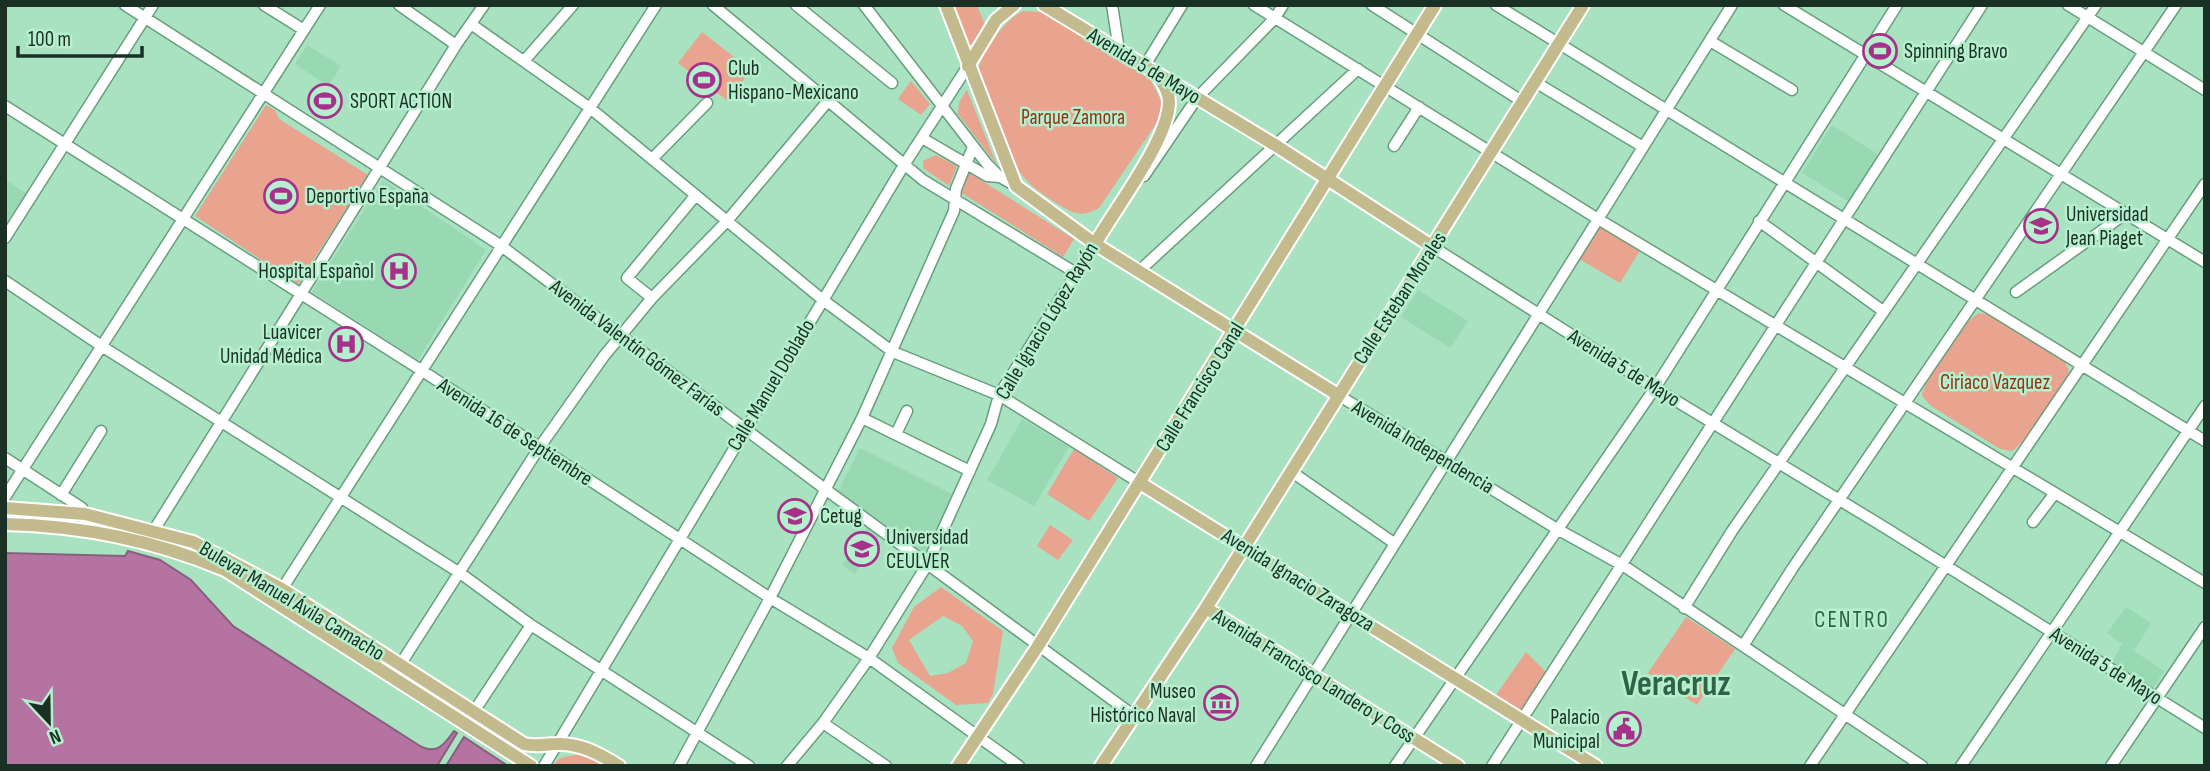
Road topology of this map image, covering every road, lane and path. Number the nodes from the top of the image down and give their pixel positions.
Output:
1 (125, 5) edge
2 (153, 5) edge
3 (264, 5) edge
4 (320, 5) edge
5 (399, 5) edge
6 (484, 5) edge
7 (573, 5) edge
8 (656, 5) edge
9 (713, 5) edge
10 (796, 5) edge
11 (864, 5) edge
12 (946, 5) edge
13 (1044, 5) edge
14 (1112, 5) edge
15 (1182, 5) edge
16 (1254, 5) edge
17 (1283, 5) edge
18 (1372, 5) edge
19 (1435, 5) edge
20 (1496, 5) edge
21 (1583, 5) edge
22 (1732, 5) edge
23 (1784, 5) edge
24 (1897, 5) edge
25 (1982, 5) edge
26 (2068, 5) edge
27 (2096, 5) edge
28 (2176, 5) edge
29 (1009, 7) edge
30 (144, 18) junction
31 (1275, 18) junction
32 (2088, 18) junction
33 (471, 24) junction
34 (304, 30) junction
35 (1417, 35) junction
36 (1710, 41) junction
37 (1559, 43) junction
38 (456, 45) junction
39 (1119, 50) junction
40 (1866, 54) junction
41 (2142, 54) junction
42 (524, 61) junction
43 (968, 66) junction
44 (1144, 67) junction
45 (1358, 69) junction
46 (1159, 76) junction
47 (1535, 82) junction
48 (892, 83) dead end
49 (1385, 85) junction
50 (1792, 90) dead end
51 (2205, 90) edge
52 (1928, 92) junction
53 (263, 94) junction
54 (1197, 98) junction
55 (828, 101) junction
56 (1523, 102) junction
57 (707, 103) dead end
58 (5, 106) edge
59 (1419, 107) junction
60 (590, 108) junction
61 (941, 108) junction
62 (1667, 110) junction
63 (922, 138) junction
64 (2004, 138) junction
65 (66, 144) junction
66 (1275, 145) junction
67 (1394, 146) dead end
68 (973, 147) junction
69 (1643, 147) junction
70 (1493, 152) junction
71 (652, 159) junction
72 (966, 164) junction
73 (904, 165) junction
74 (379, 169) junction
75 (2062, 174) junction
76 (1000, 177) junction
77 (1329, 181) junction
78 (1785, 182) junction
79 (2205, 184) edge
80 (1016, 186) junction
81 (696, 195) junction
82 (955, 201) junction
83 (1120, 202) junction
84 (2125, 214) junction
85 (183, 218) junction
86 (1598, 219) junction
87 (727, 221) junction
88 (1759, 221) junction
89 (1845, 221) junction
90 (5, 238) edge
91 (2167, 240) junction
92 (1094, 244) junction
93 (500, 245) junction
94 (1433, 247) junction
95 (2205, 262) edge
96 (1817, 263) junction
97 (1917, 263) junction
98 (1139, 271) junction
99 (1076, 273) junction
100 (5, 281) edge
101 (1717, 289) junction
102 (2016, 292) dead end
103 (300, 295) junction
104 (652, 298) junction
105 (823, 300) junction
106 (1977, 300) junction
107 (1884, 311) junction
108 (1538, 313) junction
109 (1777, 326) junction
110 (1235, 331) junction
111 (621, 335) junction
112 (103, 347) junction
113 (893, 352) junction
114 (2082, 367) junction
115 (1846, 368) junction
116 (421, 370) junction
117 (1655, 388) junction
118 (999, 395) junction
119 (1338, 395) junction
120 (1905, 403) junction
121 (2205, 405) edge
122 (907, 411) dead end
123 (862, 418) junction
124 (221, 422) junction
125 (1714, 424) junction
126 (745, 429) junction
127 (2188, 430) junction
128 (101, 431) dead end
129 (896, 434) junction
130 (2205, 440) edge
131 (539, 448) junction
132 (5, 458) edge
133 (1446, 461) junction
134 (1779, 464) junction
135 (2011, 466) junction
136 (24, 470) junction
137 (970, 471) junction
138 (1292, 472) junction
139 (1140, 483) junction
140 (825, 489) junction
141 (2055, 493) junction
142 (61, 495) junction
143 (340, 497) junction
144 (5, 498) edge
145 (1841, 500) junction
146 (5, 509) edge
147 (85, 514) junction
148 (2033, 522) dead end
149 (5, 524) edge
150 (86, 529) junction
151 (1557, 529) junction
152 (154, 530) junction
153 (2120, 532) junction
154 (678, 538) junction
155 (1394, 543) junction
156 (1244, 547) junction
157 (927, 565) junction
158 (1623, 566) junction
159 (1947, 566) junction
160 (460, 573) junction
161 (2205, 583) edge
162 (282, 589) junction
163 (770, 598) junction
164 (1206, 608) junction
165 (1684, 608) junction
166 (1350, 613) junction
167 (531, 625) junction
168 (2205, 627) edge
169 (2052, 633) junction
170 (1038, 646) junction
171 (1744, 646) junction
172 (869, 658) junction
173 (400, 665) junction
174 (603, 669) junction
175 (1312, 675) junction
176 (1453, 677) junction
177 (2157, 699) junction
178 (1845, 714) junction
179 (1133, 715) junction
180 (470, 718) junction
181 (1524, 720) junction
182 (823, 723) junction
183 (2205, 728) edge
184 (698, 730) junction
185 (978, 736) junction
186 (1413, 738) junction
187 (557, 743) junction
188 (531, 766) edge
189 (544, 766) edge
190 (619, 766) edge
191 (679, 766) edge
192 (749, 766) edge
193 (787, 766) edge
194 (886, 766) edge
195 (958, 766) edge
196 (1019, 766) edge
197 (1101, 766) edge
198 (1256, 766) edge
199 (1395, 766) edge
200 (1458, 766) edge
201 (1492, 766) edge
202 (1596, 766) edge
203 (1810, 766) edge
204 (1922, 766) edge
205 (1961, 766) edge
206 (2111, 766) edge

1 - 30 street, Avenida Valentín Gómez Farías
2 - 30 street
3 - 34 street
4 - 34 street
5 - 38 street
6 - 33 street
7 - 42 street
8 - 60 street
9 - 55 street
10 - 48 street
11 - 61 street, Avenida Independencia
12 - 43 main road
13 - 39 main road, Avenida 5 de Mayo
14 - 39 street
15 - 44 street
16 - 31 street
17 - 31 street, Calle Ignacio López Rayón
18 - 35 street
19 - 35 main road, Calle Francisco Canal
20 - 37 street
21 - 37 main road, Calle Esteban Morales
22 - 36 street
23 - 40 street
24 - 40 street
25 - 52 street
26 - 32 street
27 - 32 street
28 - 41 street
29 - 43 main road, Calle Manuel Doblado
30 - 53 street, Avenida Valentín Gómez Farías
30 - 65 street
31 - 45 street
31 - 54 street, Calle Ignacio López Rayón
32 - 41 street
32 - 64 street
33 - 38 street
33 - 42 street, Avenida Ignacio Zaragoza
34 - 53 street
35 - 49 main road, Calle Francisco Canal
35 - 56 street
36 - 50 street
36 - 62 street
37 - 47 main road, Calle Esteban Morales
37 - 62 street
38 - 74 street
39 - 44 main road, Avenida 5 de Mayo
40 - 52 street
40 - 78 street
41 - 51 street
41 - 75 street
42 - 60 street, Avenida Ignacio Zaragoza
43 - 61 street, Calle Manuel Doblado
43 - 80 main road
44 - 46 main road, Avenida 5 de Mayo
45 - 49 street
45 - 66 street
46 - 54 main road, Avenida 5 de Mayo
46 - 83 main road, Calle Ignacio López Rayón
47 - 56 main road, Calle Esteban Morales
47 - 69 street
49 - 59 street
49 - 77 main road, Calle Francisco Canal
52 - 64 street
52 - 89 street
53 - 74 street, Avenida Valentín Gómez Farías
53 - 85 street
54 - 66 main road, Avenida 5 de Mayo
54 - 83 street, Calle Ignacio López Rayón
55 - 73 street
55 - 87 street
56 - 70 main road, Calle Esteban Morales
57 - 71 street
58 - 65 street, Avenida 16 de Septiembre
59 - 67 street
59 - 70 street
60 - 71 street, Avenida Ignacio Zaragoza
60 - 93 street
61 - 63 street, Calle Manuel Doblado
61 - 68 street, Avenida Independencia
62 - 69 street
62 - 78 street
63 - 72 street
63 - 73 street, Calle Manuel Doblado
64 - 75 street
64 - 97 street
65 - 85 street, Avenida 16 de Septiembre
65 - 90 street
66 - 77 main road, Avenida 5 de Mayo
66 - 98 street
68 - 72 street
68 - 76 street, Avenida Independencia
69 - 86 street
70 - 86 street
70 - 94 main road, Calle Esteban Morales
71 - 81 street, Avenida Ignacio Zaragoza
72 - 76 street
72 - 82 street
73 - 82 street
73 - 105 street, Calle Manuel Doblado
74 - 93 street, Avenida Valentín Gómez Farías
74 - 103 street
75 - 84 street
75 - 106 street
76 - 80 street, Avenida Independencia
77 - 94 main road, Avenida 5 de Mayo
77 - 110 main road, Calle Francisco Canal
78 - 88 street
78 - 89 street
79 - 91 street
80 - 92 main road, Avenida Independencia
81 - 87 street, Avenida Ignacio Zaragoza
81 - 104 street
82 - 99 street
82 - 113 street
83 - 92 main road, Calle Ignacio López Rayón
84 - 91 street
84 - 102 street
85 - 103 street, Avenida 16 de Septiembre
85 - 112 street
86 - 101 street
86 - 108 street
87 - 104 street
87 - 105 street, Avenida Ignacio Zaragoza
88 - 96 street
88 - 101 street
89 - 96 street
89 - 97 street
91 - 95 street
91 - 114 street
92 - 98 main road, Avenida Independencia
92 - 99 street, Calle Ignacio López Rayón
93 - 111 street, Avenida Valentín Gómez Farías
93 - 116 street
94 - 108 street, Avenida 5 de Mayo
94 - 119 main road, Calle Esteban Morales
96 - 107 street
96 - 109 street
97 - 106 street
97 - 107 street
98 - 110 main road, Avenida Independencia
99 - 118 street, Calle Ignacio López Rayón
100 - 112 street
101 - 109 street
101 - 117 street
103 - 116 street, Avenida 16 de Septiembre
103 - 124 street
104 - 111 street
105 - 113 street, Avenida Ignacio Zaragoza
105 - 126 street, Calle Manuel Doblado
106 - 114 street
106 - 120 street
107 - 115 street
108 - 117 street, Avenida 5 de Mayo
108 - 133 street
109 - 115 street
109 - 125 street
110 - 119 main road, Avenida Independencia
110 - 139 main road, Calle Francisco Canal
111 - 126 street, Avenida Valentín Gómez Farías
111 - 131 street
112 - 124 street
112 - 136 street
113 - 118 street, Avenida Ignacio Zaragoza
113 - 123 street
114 - 127 street
114 - 135 street
115 - 120 street
115 - 134 street
116 - 131 street, Avenida 16 de Septiembre
116 - 143 street
117 - 125 street, Avenida 5 de Mayo
117 - 151 street
118 - 137 street, Calle Ignacio López Rayón
118 - 139 street, Avenida Ignacio Zaragoza
119 - 133 street, Avenida Independencia
119 - 138 main road, Calle Esteban Morales
120 - 135 street
120 - 145 street
121 - 127 street
122 - 129 street
123 - 129 street
123 - 140 street
124 - 143 street
124 - 152 street
125 - 134 street, Avenida 5 de Mayo
125 - 158 street
126 - 140 street, Avenida Valentín Gómez Farías
126 - 154 street, Calle Manuel Doblado
127 - 130 street
127 - 153 street
128 - 142 street
129 - 137 street
131 - 154 street, Avenida 16 de Septiembre
131 - 160 street
132 - 136 street
133 - 151 street, Avenida Independencia
133 - 155 street
134 - 145 street, Avenida 5 de Mayo
134 - 165 street
135 - 141 street
135 - 159 street
136 - 142 street
136 - 144 street
137 - 157 street, Calle Ignacio López Rayón
138 - 155 street
138 - 156 main road, Calle Esteban Morales
139 - 156 main road, Avenida Ignacio Zaragoza
139 - 170 main road, Calle Francisco Canal
140 - 157 street, Avenida Valentín Gómez Farías
140 - 163 street
141 - 148 street
141 - 153 street
142 - 147 street
143 - 160 street
143 - 162 street
145 - 159 street, Avenida 5 de Mayo
145 - 171 street
146 - 147 main road, Bulevar Manuel Ávila Camacho
147 - 150 street
147 - 152 main road, Bulevar Manuel Ávila Camacho
149 - 150 main road, Bulevar Manuel Ávila Camacho
150 - 180 main road, Bulevar Manuel Ávila Camacho
151 - 158 street, Avenida Independencia
151 - 176 street
152 - 162 main road, Bulevar Manuel Ávila Camacho
153 - 161 street
153 - 169 street
154 - 163 street, Avenida 16 de Septiembre
154 - 174 street, Calle Manuel Doblado
155 - 166 street
156 - 164 main road, Calle Esteban Morales
156 - 166 main road, Avenida Ignacio Zaragoza
157 - 170 street, Avenida Valentín Gómez Farías
157 - 172 street, Calle Ignacio López Rayón
158 - 165 street, Avenida Independencia
158 - 181 street
159 - 169 street, Avenida 5 de Mayo
159 - 178 street
160 - 167 street
160 - 173 street
162 - 173 main road, Bulevar Manuel Ávila Camacho
163 - 172 street, Avenida 16 de Septiembre
163 - 184 street
164 - 175 main road, Avenida Francisco Landero y Coss
164 - 179 main road, Calle Esteban Morales
165 - 171 street, Avenida Independencia
166 - 175 street
166 - 176 main road, Avenida Ignacio Zaragoza
167 - 174 street
167 - 180 street
168 - 177 street
169 - 177 street, Avenida 5 de Mayo
169 - 205 street
170 - 179 street, Avenida Valentín Gómez Farías
170 - 185 main road, Calle Francisco Canal
171 - 178 street, Avenida Independencia
172 - 182 street, Calle Ignacio López Rayón
172 - 185 street, Avenida 16 de Septiembre
173 - 180 main road, Bulevar Manuel Ávila Camacho
174 - 184 street
174 - 187 street, Calle Manuel Doblado
175 - 186 main road, Avenida Francisco Landero y Coss
175 - 198 street
176 - 181 main road, Avenida Ignacio Zaragoza
176 - 186 street
177 - 183 street, Avenida 5 de Mayo
177 - 206 street
178 - 203 street
178 - 204 street, Avenida Independencia
179 - 197 main road, Calle Esteban Morales
180 - 187 main road, Bulevar Manuel Ávila Camacho
180 - 188 main road, Bulevar Manuel Ávila Camacho
181 - 201 street
181 - 202 main road, Avenida Ignacio Zaragoza
182 - 193 street, Calle Ignacio López Rayón
182 - 194 street
184 - 191 street
184 - 192 street
185 - 195 main road, Calle Francisco Canal
185 - 196 street, Avenida 16 de Septiembre
186 - 199 street
186 - 200 main road, Avenida Francisco Landero y Coss
187 - 189 street, Calle Manuel Doblado
187 - 190 main road, Bulevar Manuel Ávila Camacho

